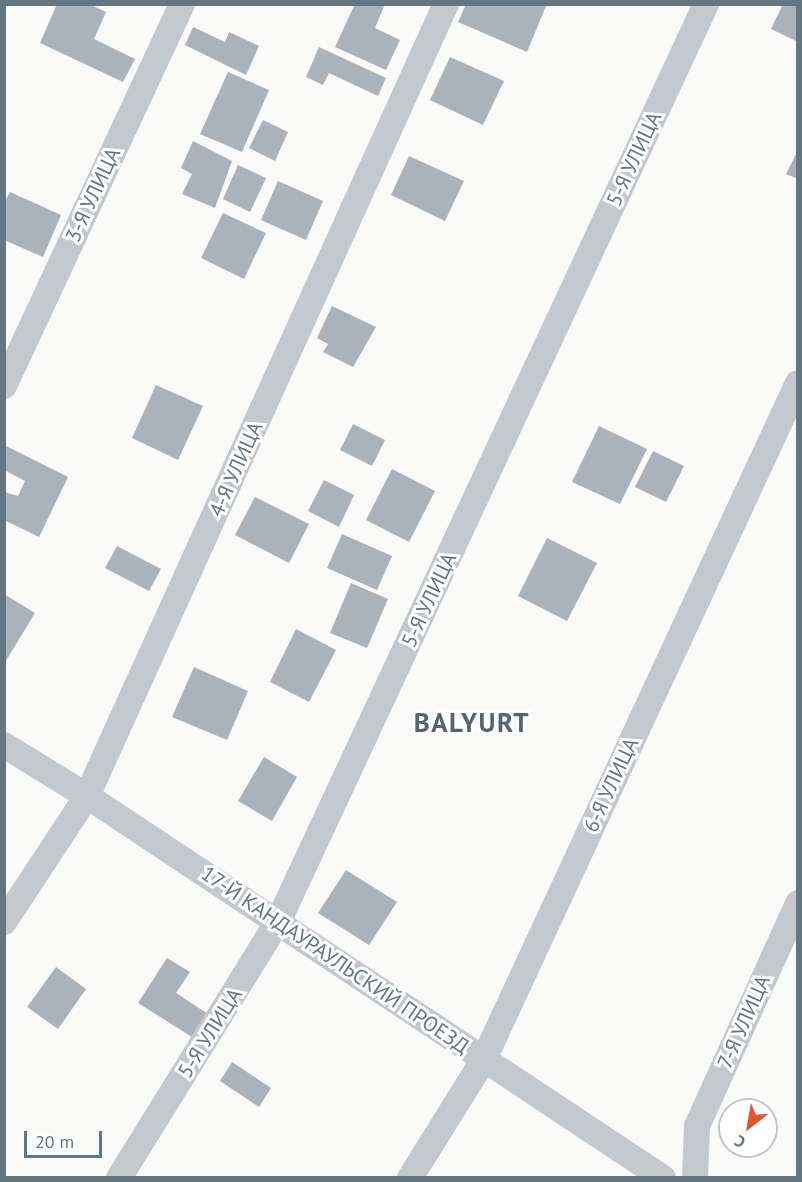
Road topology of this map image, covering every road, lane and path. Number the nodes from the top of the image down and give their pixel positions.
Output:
1 (182, 4) edge
2 (446, 4) edge
3 (706, 4) edge
4 (798, 383) edge
5 (4, 386) edge
6 (4, 745) edge
7 (87, 796) junction
8 (798, 903) edge
9 (4, 922) edge
10 (278, 922) junction
11 (484, 1059) junction
12 (119, 1178) edge
13 (410, 1178) edge
14 (663, 1178) edge
15 (695, 1178) edge

1 - 5 street, 3-Я УЛИЦА
2 - 7 street, 4-Я УЛИЦА
3 - 10 street, 5-Я УЛИЦА
4 - 11 street, 6-Я УЛИЦА
6 - 7 street, 17-Й КАНДАУРАУЛЬСКИЙ ПРОЕЗД
7 - 9 street, 4-Я УЛИЦА
7 - 10 street, 17-Й КАНДАУРАУЛЬСКИЙ ПРОЕЗД
8 - 15 street, 7-Я УЛИЦА
10 - 11 street, 17-Й КАНДАУРАУЛЬСКИЙ ПРОЕЗД
10 - 12 street, 5-Я УЛИЦА
11 - 13 street, 6-Я УЛИЦА
11 - 14 street, 17-Й КАНДАУРАУЛЬСКИЙ ПРОЕЗД

